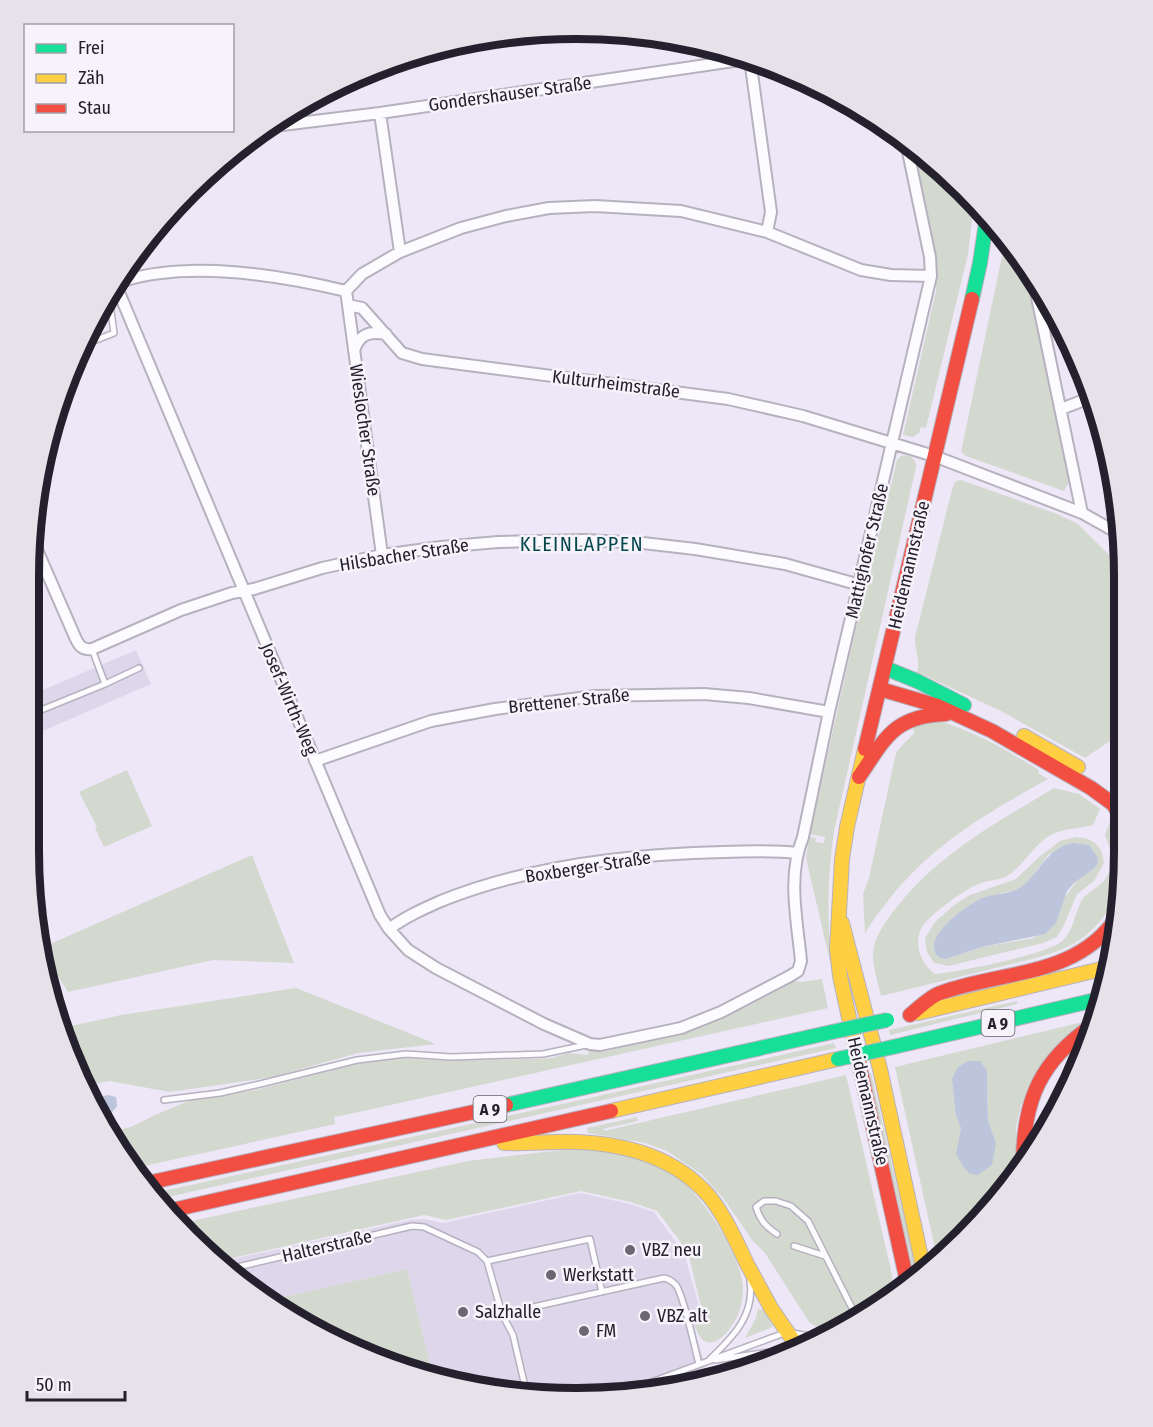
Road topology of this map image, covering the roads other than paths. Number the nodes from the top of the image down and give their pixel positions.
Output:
1 (729, 61) edge
2 (753, 70) edge
3 (380, 113) junction
4 (285, 125) edge
5 (908, 154) edge
6 (985, 227) edge
7 (767, 232) junction
8 (400, 252) junction
9 (931, 276) junction
10 (129, 279) edge
11 (346, 291) junction
12 (120, 294) edge
13 (1038, 302) edge
14 (348, 305) junction
15 (111, 309) edge
16 (386, 334) junction
17 (93, 341) edge
18 (354, 352) junction
19 (1084, 400) edge
20 (1061, 409) junction
21 (892, 443) junction
22 (934, 456) junction
23 (1082, 513) junction
24 (1112, 530) edge
25 (40, 555) edge
26 (382, 555) junction
27 (860, 585) junction
28 (244, 591) junction
29 (92, 649) junction
30 (139, 668) dead end
31 (885, 668) junction
32 (105, 684) junction
33 (880, 688) junction
34 (39, 711) edge
35 (829, 712) junction
36 (957, 714) junction
37 (1050, 757) junction
38 (315, 761) junction
39 (859, 777) junction
40 (1094, 783) junction
41 (1114, 792) edge
42 (1114, 806) edge
43 (796, 853) junction
44 (840, 915) junction
45 (1108, 927) edge
46 (389, 929) junction
47 (1101, 969) edge
48 (1092, 1001) edge
49 (910, 1015) junction
50 (1081, 1033) edge
51 (590, 1044) junction
52 (165, 1100) dead end
53 (481, 1141) junction
54 (1022, 1150) edge
55 (153, 1182) edge
56 (176, 1209) edge
57 (777, 1234) dead end
58 (794, 1246) dead end
59 (825, 1256) junction
60 (487, 1261) junction
61 (922, 1262) edge
62 (747, 1264) junction
63 (237, 1267) edge
64 (906, 1276) edge
65 (602, 1292) junction
66 (853, 1311) edge
67 (502, 1314) junction
68 (787, 1332) junction
69 (808, 1336) edge
70 (794, 1342) edge
71 (767, 1352) edge
72 (708, 1361) junction
73 (699, 1364) junction
74 (648, 1383) edge
75 (525, 1385) edge

1 - 3 street, Gondershauser Straße
2 - 7 street
3 - 4 street, Gondershauser Straße
3 - 8 street
5 - 9 street, Mattighofer Straße
6 - 22 main road, Heidemannstraße
7 - 8 street
7 - 9 street
8 - 11 street
9 - 21 street, Mattighofer Straße
10 - 11 street
11 - 14 street
12 - 28 street, Josef-Wirth-Weg
13 - 20 street
14 - 16 street, Kulturheimstraße
14 - 18 street, Wieslocher Straße
15 - 17 lane
16 - 18 street
16 - 21 street, Kulturheimstraße
18 - 26 street, Wieslocher Straße
19 - 20 street
20 - 23 street
21 - 22 street, Kulturheimstraße
21 - 27 street, Mattighofer Straße
22 - 23 street, Kulturheimstraße
22 - 31 main road, Heidemannstraße
23 - 24 street, Kulturheimstraße
25 - 29 street
26 - 27 street, Hilsbacher Straße
26 - 28 street, Hilsbacher Straße
27 - 35 street, Mattighofer Straße
28 - 29 street, Hilsbacher Straße
28 - 38 street, Josef-Wirth-Weg
29 - 32 lane
30 - 32 lane
31 - 33 main road, Heidemannstraße
31 - 37 main road
32 - 34 lane
33 - 36 main road
33 - 39 main road, Heidemannstraße
35 - 38 street, Brettener Straße
35 - 43 street, Mattighofer Straße
36 - 37 main road
36 - 39 main road
37 - 40 main road
38 - 46 street, Josef-Wirth-Weg
39 - 44 main road, Heidemannstraße
40 - 41 main road
40 - 42 main road
43 - 46 street, Boxberger Straße
43 - 51 street, Mattighofer Straße
44 - 61 main road, Heidemannstraße
44 - 64 main road, Heidemannstraße
45 - 49 main road
46 - 51 street, Josef-Wirth-Weg
47 - 49 main road, A 9
48 - 53 main road, A 9, bridge
49 - 55 main road, A 9, bridge
50 - 54 main road
51 - 52 lane
53 - 56 main road, A 9
53 - 62 main road
57 - 59 lane
58 - 59 lane
59 - 66 lane
60 - 63 lane, Halterstraße
60 - 65 lane
60 - 67 lane
62 - 68 main road
62 - 72 lane
65 - 67 lane
65 - 73 lane
67 - 75 lane
68 - 69 lane
68 - 70 main road
68 - 72 lane
71 - 72 lane
72 - 73 lane
73 - 74 lane

